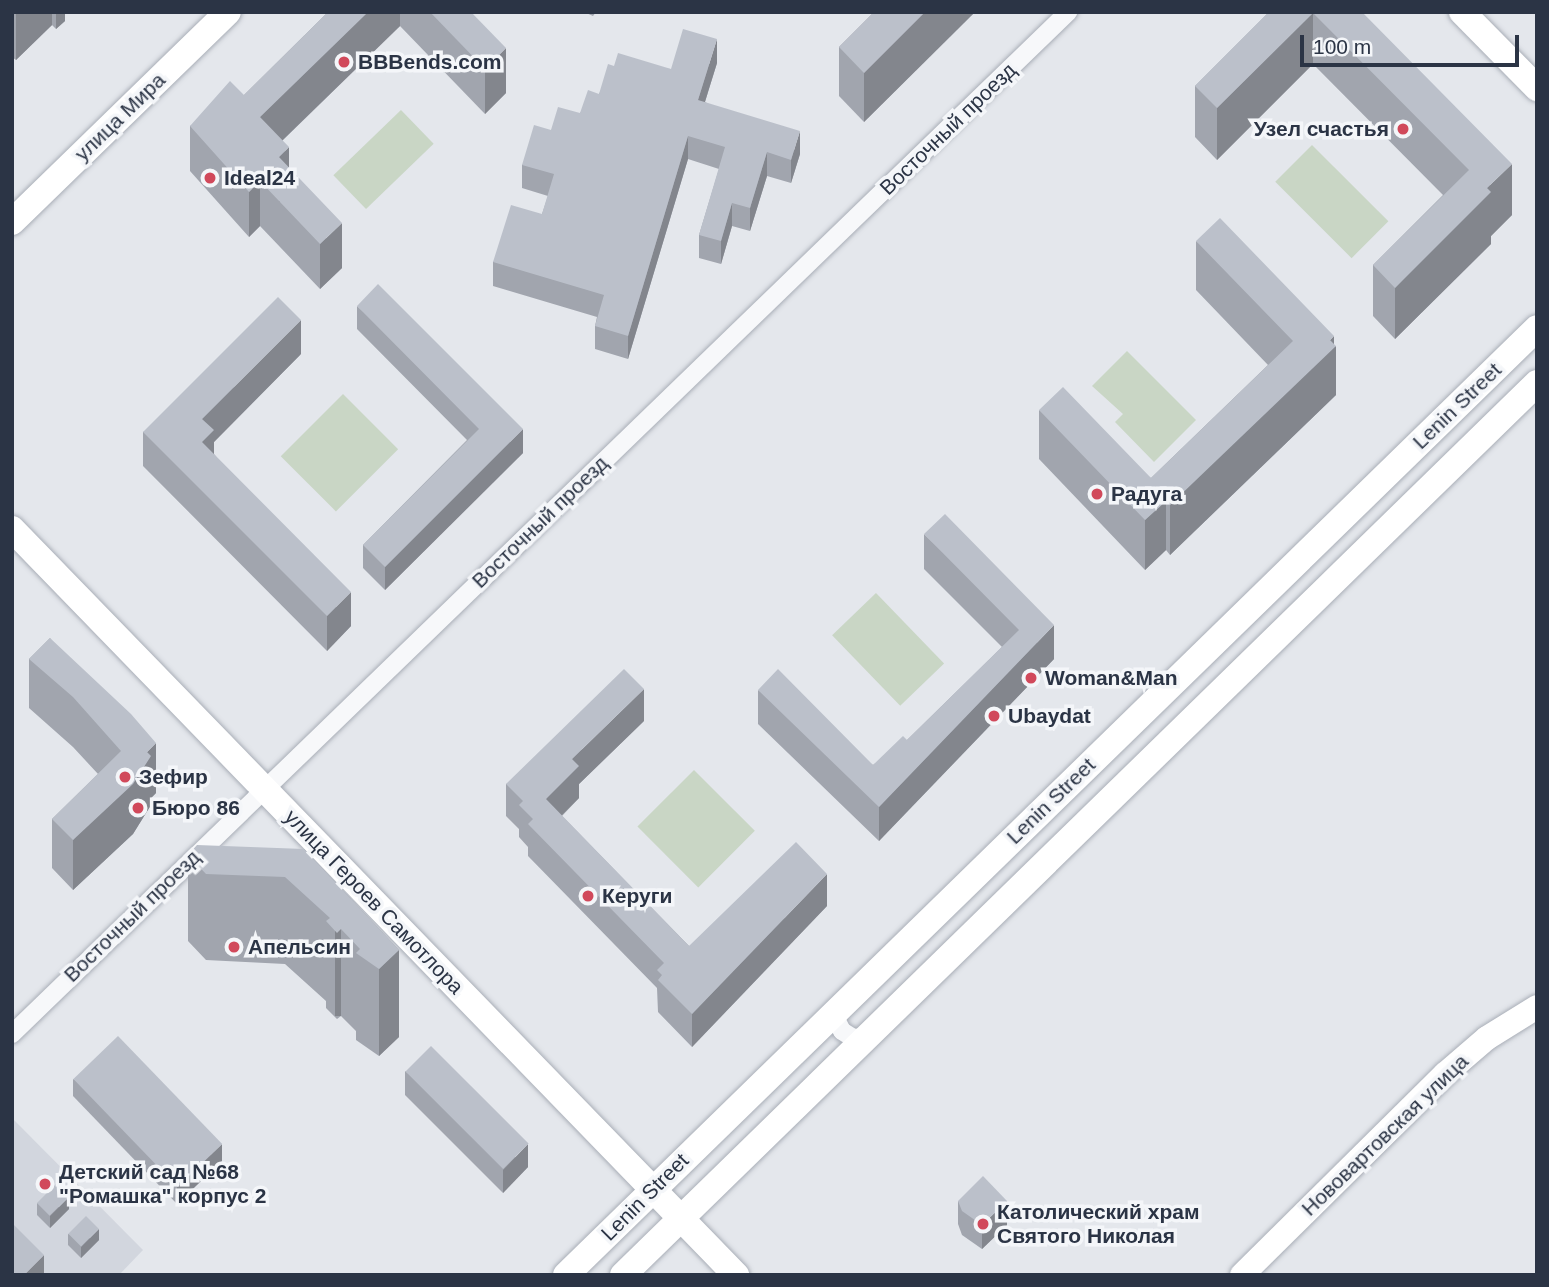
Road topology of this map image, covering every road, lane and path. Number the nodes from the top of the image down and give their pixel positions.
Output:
1 (228, 12) edge
2 (1068, 12) edge
3 (1462, 12) edge
4 (1537, 88) edge
5 (12, 222) edge
6 (1537, 328) edge
7 (1537, 383) edge
8 (1456, 407) junction
9 (1480, 439) junction
10 (12, 529) edge
11 (264, 788) junction
12 (839, 1007) junction
13 (1537, 1007) edge
14 (12, 1034) edge
15 (867, 1037) junction
16 (653, 1189) junction
17 (681, 1218) junction
18 (566, 1275) edge
19 (623, 1275) edge
20 (736, 1275) edge
21 (1242, 1275) edge

1 - 5 main road, улица Мира
2 - 11 street, Восточный проезд
3 - 4 main road
6 - 8 main road, Lenin Street
7 - 9 main road, Lenin Street
8 - 9 main road
8 - 12 main road, Lenin Street
9 - 15 main road, Lenin Street
10 - 11 main road, улица Героев Самотлора
11 - 14 street, Восточный проезд
11 - 16 main road, улица Героев Самотлора
12 - 15 street
12 - 16 main road, Lenin Street
13 - 21 main road, Нововартовская улица
15 - 17 main road, Lenin Street
16 - 17 main road, улица Героев Самотлора
16 - 18 main road, Lenin Street
17 - 19 main road, Lenin Street
17 - 20 main road, улица Героев Самотлора

